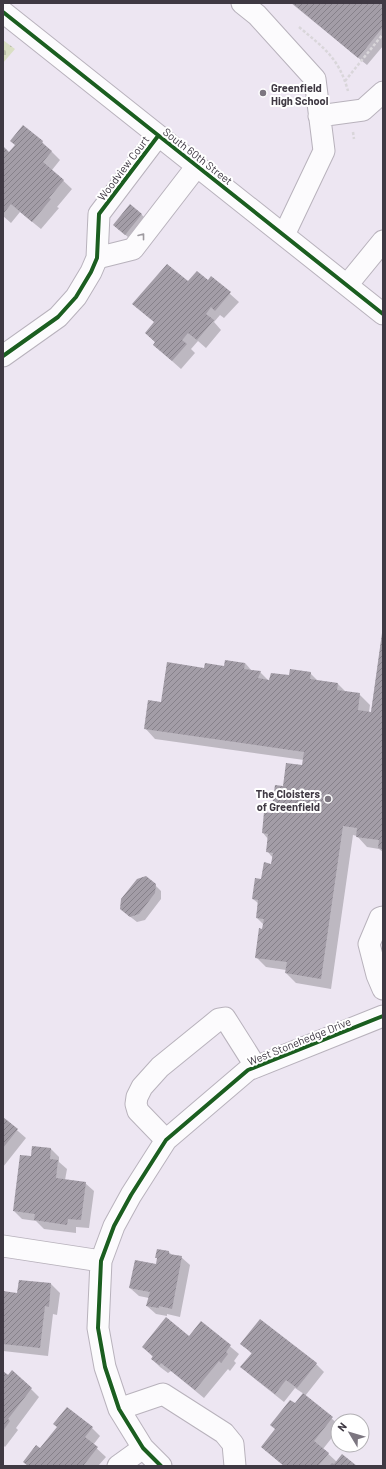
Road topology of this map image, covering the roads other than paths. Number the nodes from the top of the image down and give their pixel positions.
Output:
1 (242, 3) edge
2 (3, 12) edge
3 (383, 92) edge
4 (319, 116) junction
5 (158, 136) junction
6 (197, 166) junction
7 (284, 235) junction
8 (383, 241) edge
9 (97, 258) junction
10 (347, 285) junction
11 (383, 314) edge
12 (3, 356) edge
13 (383, 917) edge
14 (383, 989) edge
15 (383, 1016) edge
16 (256, 1067) junction
17 (166, 1140) junction
18 (3, 1246) edge
19 (101, 1261) junction
20 (119, 1410) junction
21 (143, 1448) junction
22 (118, 1466) edge
23 (161, 1466) edge
24 (235, 1466) edge

1 - 4 street
2 - 5 street, South 60th Street
3 - 4 street
4 - 7 street
5 - 6 street, South 60th Street
5 - 9 street, Woodview Court
6 - 7 street, South 60th Street
9 -> 6 street
7 - 10 street, South 60th Street
8 - 10 street
9 - 12 street
10 - 11 street, South 60th Street
13 - 14 street
15 - 16 street, West Stonehedge Drive
16 - 17 street, West Stonehedge Drive
16 - 17 street
17 - 19 street, West Stonehedge Drive
18 - 19 street
19 - 20 street, West Stonehedge Drive
20 - 21 street, West Stonehedge Drive
20 - 24 street
21 - 22 street
21 - 23 street, West Stonehedge Drive

